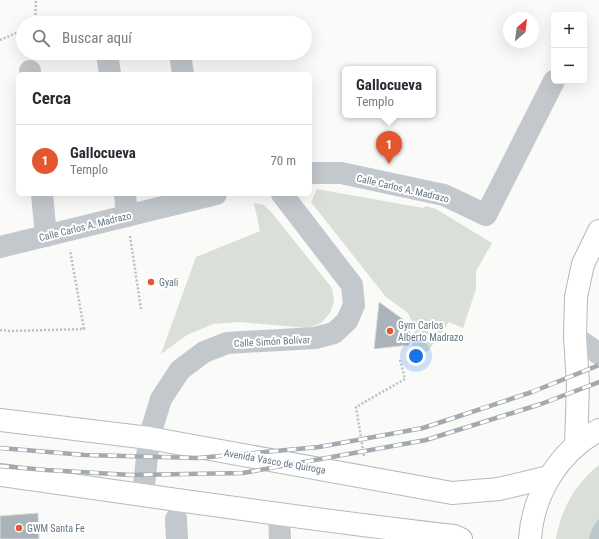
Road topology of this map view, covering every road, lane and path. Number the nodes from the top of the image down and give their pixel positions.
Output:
1 (36, 0) edge
2 (35, 16) edge
3 (16, 33) edge
4 (0, 40) edge
5 (108, 60) edge
6 (181, 60) edge
7 (110, 72) edge
8 (182, 72) edge
9 (552, 84) edge
10 (312, 173) edge
11 (42, 196) edge
12 (125, 196) edge
13 (201, 196) edge
14 (284, 196) edge
15 (127, 216) junction
16 (67, 230) junction
17 (599, 231) edge
18 (46, 236) junction
19 (0, 247) edge
20 (141, 309) dead end
21 (0, 330) edge
22 (575, 337) junction
23 (599, 354) edge
24 (400, 360) dead end
25 (0, 420) edge
26 (599, 430) edge
27 (149, 438) junction
28 (576, 446) junction
29 (364, 458) dead end
30 (0, 475) edge
31 (549, 477) junction
32 (143, 495) junction
33 (279, 515) junction
34 (280, 539) edge
35 (462, 539) edge
36 (530, 539) edge

1 - 2 path
3 - 4 path
5 - 7 street
6 - 8 street
9 - 10 street, Calle Carlos A. Madrazo
11 - 18 street
12 - 15 street
13 - 15 street, Calle Carlos A. Madrazo
14 - 27 street, Calle Simón Bolívar
15 - 16 street, Calle Carlos A. Madrazo
15 - 20 path
16 - 18 street, Calle Carlos A. Madrazo
16 - 21 path
17 - 22 main road
18 - 19 street, Calle Carlos A. Madrazo
22 - 23 street
22 - 28 main road
24 - 29 path
25 - 27 main road, Avenida Vasco de Quiroga
26 - 28 main road
27 - 31 main road, Avenida Vasco de Quiroga
27 - 32 street, Calle Simón Bolívar
28 - 31 main road
30 - 32 main road
31 - 36 main road
32 - 33 main road
33 - 34 street
33 - 35 main road

